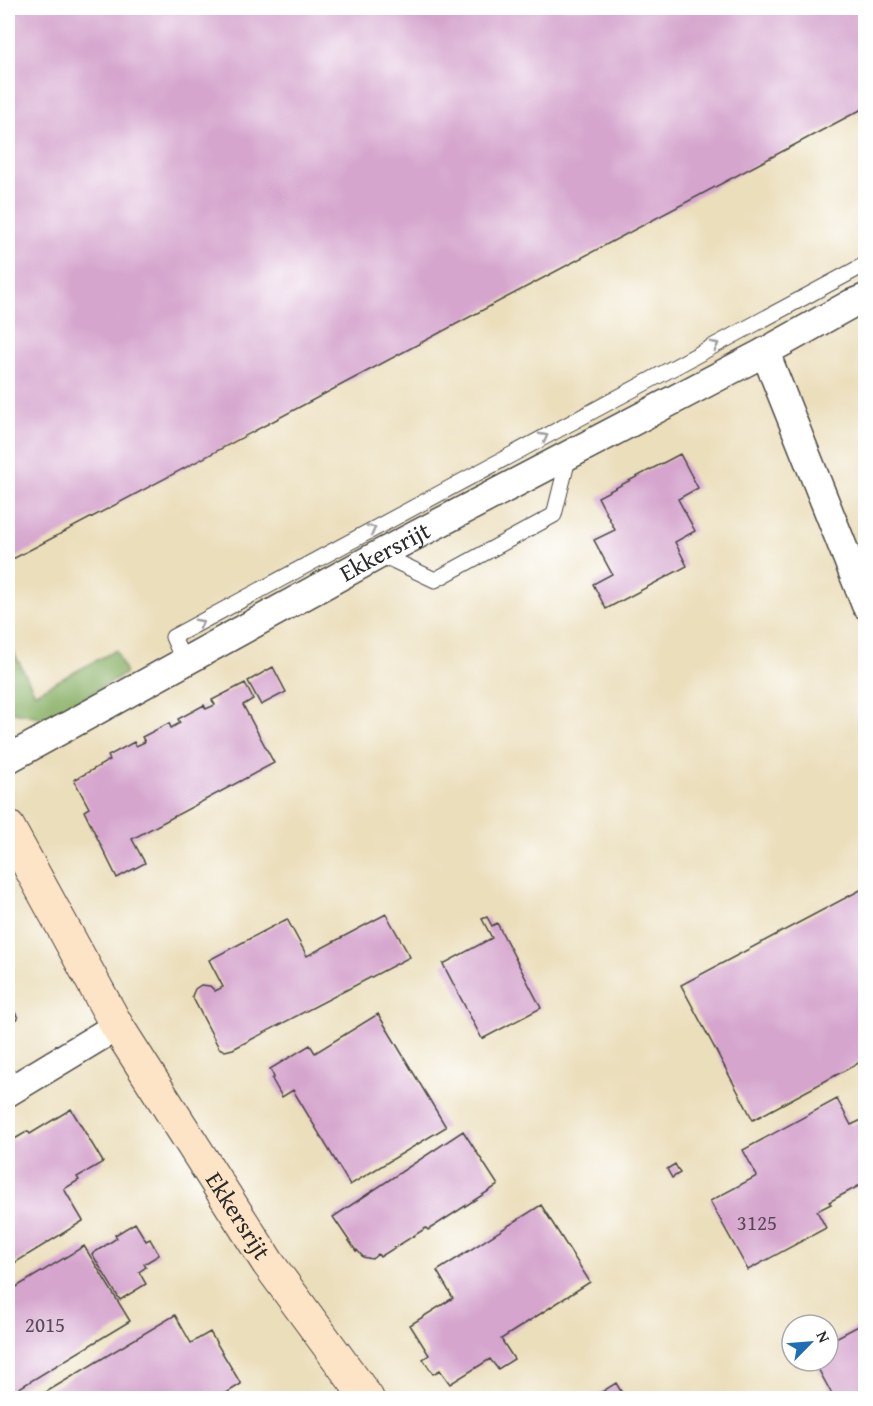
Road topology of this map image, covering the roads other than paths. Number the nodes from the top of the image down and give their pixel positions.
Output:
1 (866, 264) edge
2 (866, 298) edge
3 (765, 352) junction
4 (569, 455) junction
5 (380, 554) junction
6 (866, 605) edge
7 (184, 662) junction
8 (8, 759) edge
9 (8, 827) edge
10 (117, 1026) junction
11 (8, 1092) edge
12 (368, 1398) edge

7 -> 1 lane
2 - 3 street, Ekkersrijt
3 - 4 street, Ekkersrijt
3 - 6 street
4 - 5 street, Ekkersrijt
4 - 5 lane
5 - 7 street, Ekkersrijt
7 - 8 street, Ekkersrijt
9 - 10 main road, Ekkersrijt
10 - 11 street
10 - 12 main road, Ekkersrijt

